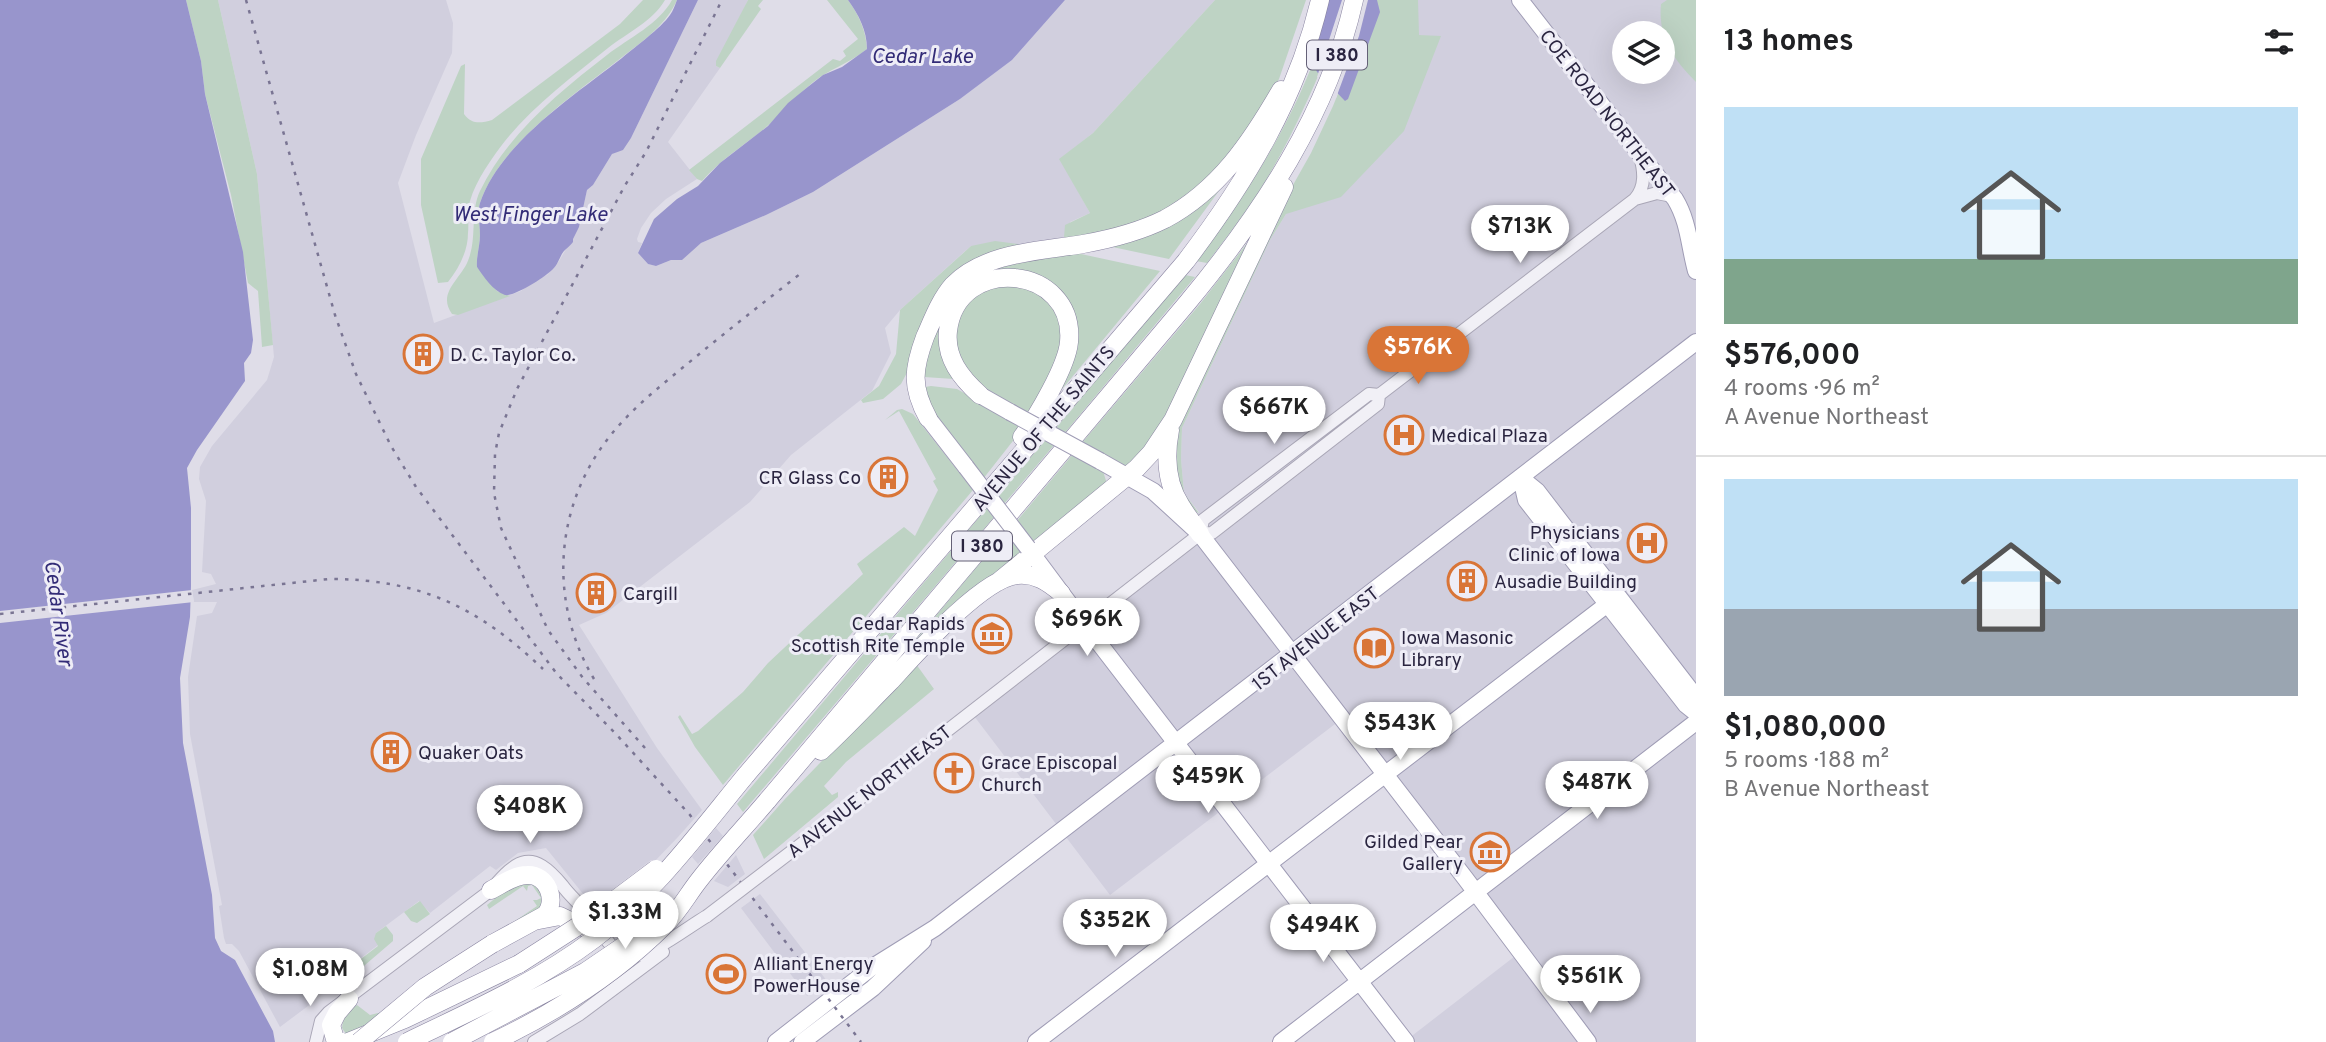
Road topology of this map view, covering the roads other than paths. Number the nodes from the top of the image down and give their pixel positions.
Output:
1 (1320, 0) edge
2 (1354, 0) edge
3 (1520, 0) edge
4 (1303, 58) junction
5 (1316, 109) junction
6 (1639, 155) junction
7 (1672, 196) junction
8 (1635, 199) junction
9 (1696, 271) edge
10 (1696, 342) edge
11 (980, 395) joint
12 (928, 418) joint
13 (1173, 420) junction
14 (1127, 476) junction
15 (1521, 478) junction
16 (1200, 534) junction
17 (953, 535) junction
18 (1030, 551) junction
19 (998, 582) junction
20 (1061, 593) junction
21 (1612, 601) junction
22 (1084, 624) junction
23 (1294, 654) junction
24 (1696, 697) edge
25 (1696, 713) edge
26 (1696, 722) edge
27 (1177, 744) junction
28 (1386, 774) junction
29 (771, 796) junction
30 (687, 847) junction
31 (1269, 864) junction
32 (700, 879) junction
33 (491, 890) junction
34 (1476, 892) junction
35 (567, 893) junction
36 (706, 916) junction
37 (538, 920) junction
38 (587, 929) junction
39 (932, 931) junction
40 (1360, 981) junction
41 (621, 985) junction
42 (349, 999) junction
43 (405, 1019) junction
44 (316, 1042) edge
45 (342, 1042) edge
46 (348, 1042) edge
47 (361, 1042) edge
48 (407, 1042) edge
49 (452, 1042) edge
50 (493, 1042) edge
51 (534, 1042) edge
52 (776, 1042) edge
53 (802, 1042) edge
54 (1037, 1042) edge
55 (1280, 1042) edge
56 (1406, 1042) edge
57 (1588, 1042) edge

1 - 4 highway, AVENUE OF THE SAINTS / I 380
2 - 5 highway, AVENUE OF THE SAINTS / I 380
3 - 6 main road, COE ROAD NORTHEAST
4 - 12 highway
4 - 17 highway, AVENUE OF THE SAINTS / I 380
5 - 13 highway
5 - 29 highway, AVENUE OF THE SAINTS / I 380
6 - 7 main road, COE ROAD NORTHEAST
6 - 8 street
7 - 8 street
7 - 9 main road, COE ROAD NORTHEAST
8 - 16 street, A AVENUE NORTHEAST
10 - 15 main road, 1ST AVENUE EAST
11 - 14 main road, bridge
11 - 17 highway
12 - 18 main road, bridge
13 - 14 highway
13 - 16 highway
14 - 16 main road
14 - 18 highway
15 - 21 main road
15 - 23 main road, 1ST AVENUE EAST
16 - 22 street, A AVENUE NORTHEAST
16 - 23 main road
17 - 30 highway, AVENUE OF THE SAINTS / I 380, bridge
18 - 19 highway
18 - 20 main road
19 - 20 highway
19 - 29 highway
20 - 22 main road
21 - 24 main road
21 - 25 main road
21 - 28 main road
22 - 27 main road
22 - 36 street, A AVENUE NORTHEAST, bridge
23 - 27 main road, 1ST AVENUE EAST
23 - 28 main road
26 - 34 main road
27 - 31 main road
27 - 39 main road, 1ST AVENUE EAST
28 - 31 main road
28 - 34 main road
29 - 32 highway, I 380, bridge
30 - 43 highway, bridge
30 - 48 highway, AVENUE OF THE SAINTS / I 380, bridge
31 - 40 main road
31 - 54 main road
32 - 49 highway, I 380, bridge
32 - 50 highway, bridge
33 - 35 street
33 - 37 highway
33 - 42 street
34 - 40 main road
34 - 57 main road
35 - 36 street
35 - 38 street
36 - 41 street, A AVENUE NORTHEAST
37 - 38 highway
37 - 47 highway, bridge
38 - 41 street
39 - 52 main road, 1ST AVENUE EAST
39 - 53 main road, 1ST AVENUE EAST
40 - 55 main road
40 - 56 main road
41 - 51 street, A AVENUE NORTHEAST
42 - 44 street
42 - 45 highway
43 - 46 highway
43 - 47 highway

